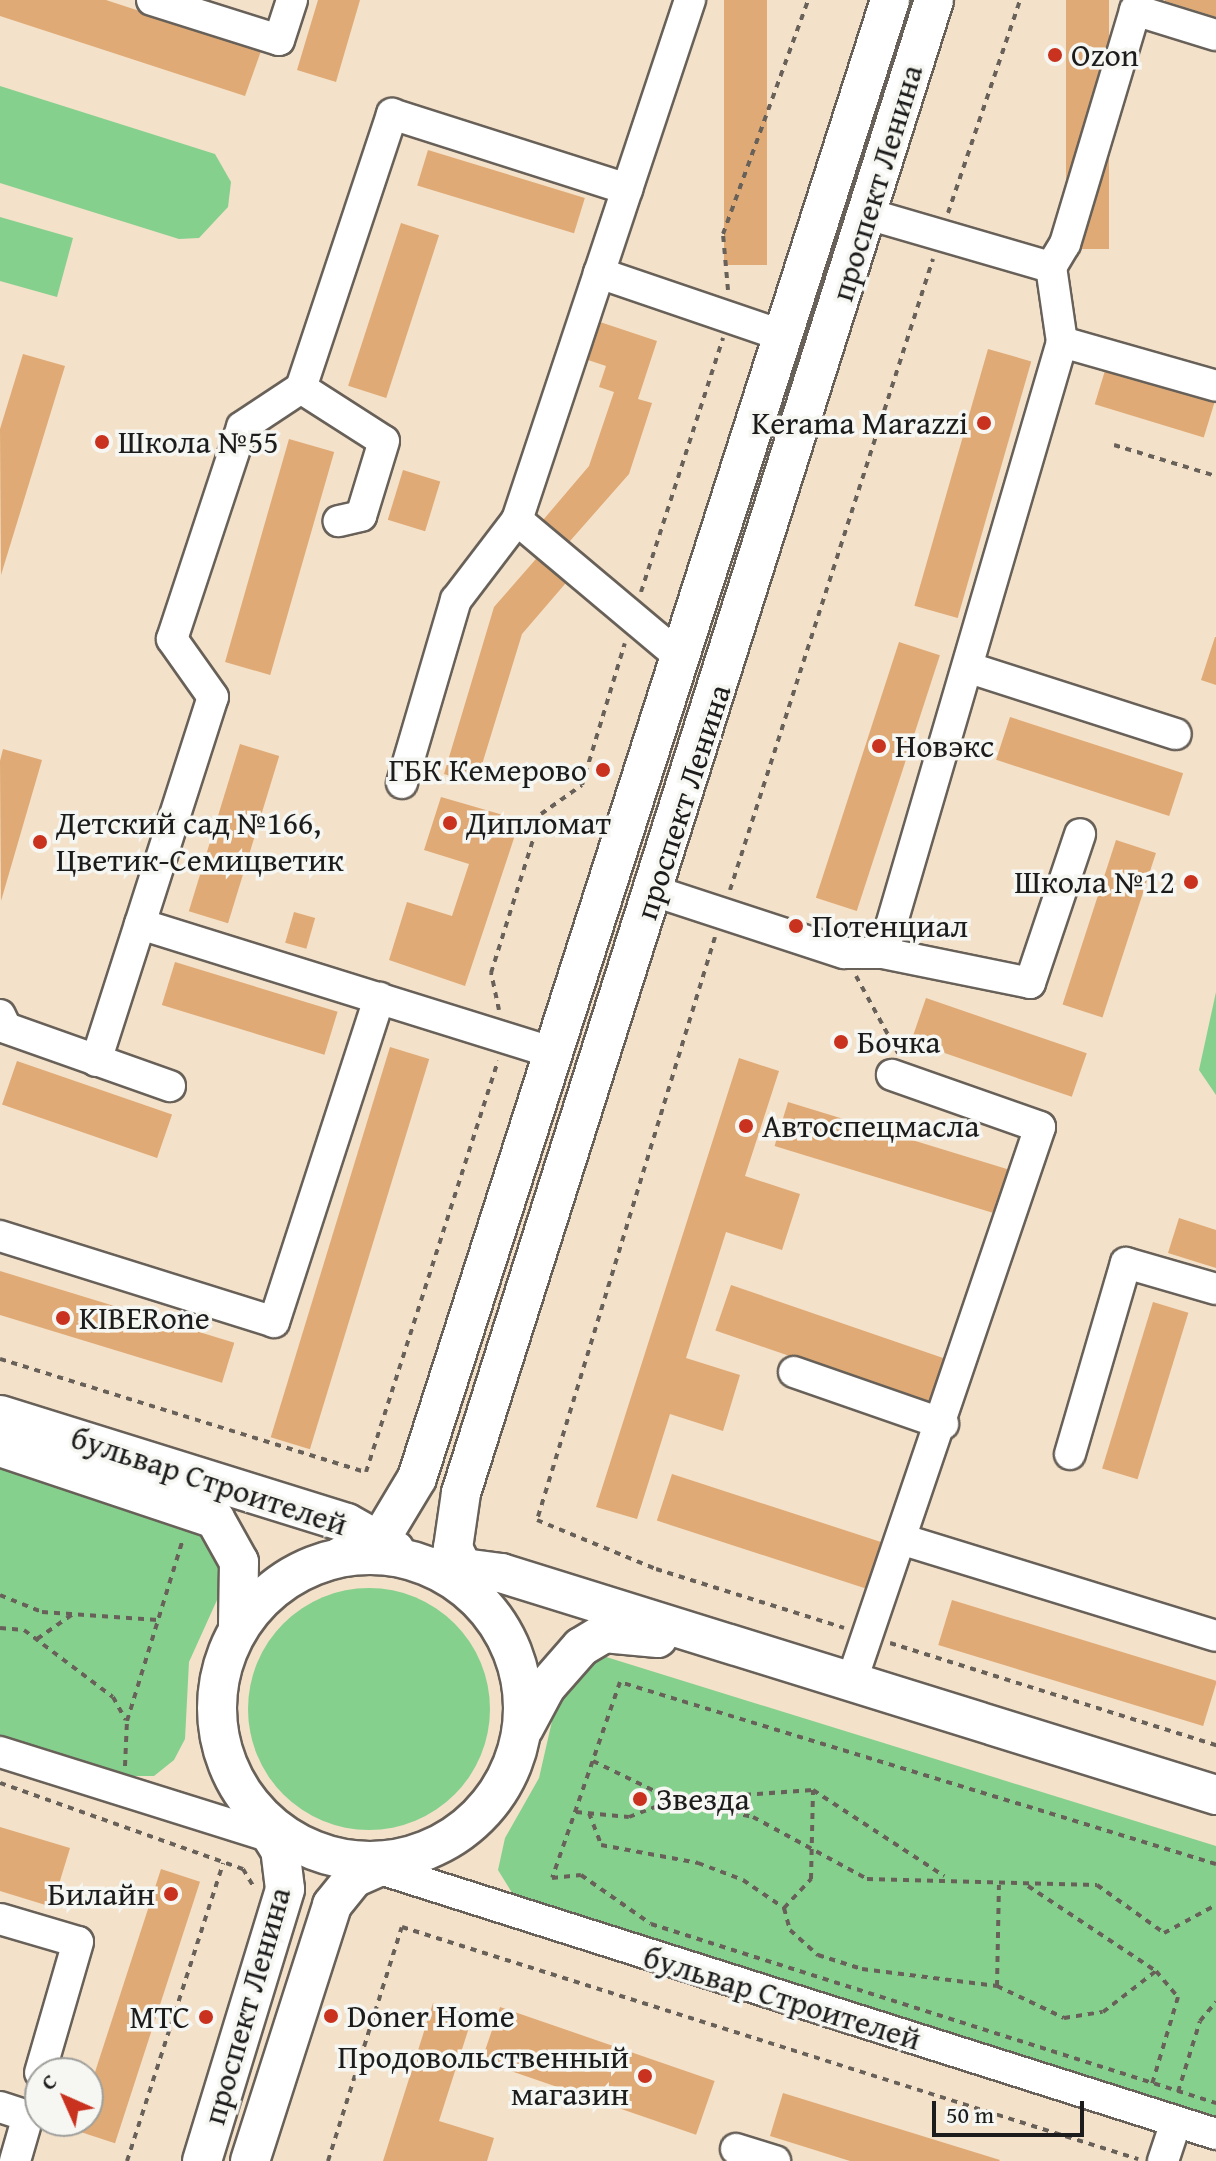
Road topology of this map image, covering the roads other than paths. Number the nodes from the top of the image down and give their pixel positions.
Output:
1 (152, 0) edge
2 (292, 0) edge
3 (690, 0) edge
4 (890, 0) edge
5 (934, 0) edge
6 (1216, 35) edge
7 (627, 189) junction
8 (868, 214) junction
9 (1051, 267) junction
10 (599, 273) junction
11 (784, 336) junction
12 (1062, 342) junction
13 (1216, 386) edge
14 (301, 388) junction
15 (517, 520) junction
16 (339, 521) dead end
17 (679, 656) junction
18 (970, 668) junction
19 (1176, 734) dead end
20 (402, 783) dead end
21 (1080, 834) dead end
22 (654, 891) junction
23 (140, 924) junction
24 (883, 953) junction
25 (379, 998) junction
26 (0, 1015) edge
27 (555, 1053) junction
28 (96, 1061) junction
29 (904, 1079) road end
30 (170, 1086) dead end
31 (0, 1236) edge
32 (1216, 1289) edge
33 (794, 1372) dead end
34 (0, 1415) edge
35 (943, 1424) junction
36 (0, 1447) edge
37 (1070, 1454) dead end
38 (378, 1537) junction
39 (904, 1540) junction
40 (340, 1557) junction
41 (430, 1563) junction
42 (238, 1629) junction
43 (1216, 1636) edge
44 (852, 1680) junction
45 (522, 1731) junction
46 (0, 1752) edge
47 (1216, 1795) edge
48 (1216, 1813) edge
49 (277, 1831) junction
50 (373, 1862) junction
51 (0, 1919) edge
52 (45, 2057) edge
53 (14, 2111) edge
54 (1176, 2122) junction
55 (1216, 2134) edge
56 (736, 2149) dead end
57 (15, 2161) edge
58 (202, 2161) edge
59 (250, 2161) edge
60 (775, 2161) edge
61 (1163, 2161) edge

1 - 2 street
3 - 7 street
4 - 11 main road, проспект Ленина
5 - 8 main road, проспект Ленина
6 - 9 street
7 - 10 street
7 - 14 street
8 - 9 street
8 - 22 main road, проспект Ленина
9 - 12 street
10 - 11 street
10 - 15 street
11 - 17 main road, проспект Ленина
12 - 13 street
12 - 18 street
14 - 16 street
14 - 23 street
15 - 17 street
15 - 20 street
17 - 27 main road, проспект Ленина
18 - 19 street
18 - 24 street
21 - 24 street
22 - 24 street
22 - 41 main road, проспект Ленина
23 - 25 street
23 - 28 street
25 - 27 street
25 - 31 street
26 - 28 street
27 - 38 main road, проспект Ленина
28 - 30 street
29 - 35 street
32 - 37 street
33 - 35 street
34 - 38 main road, бульвар Строителей
35 - 39 street
36 - 42 main road, бульвар Строителей
38 - 40 main road, проспект Ленина
38 - 41 main road, бульвар Строителей
39 - 43 street
39 - 44 street
40 - 41 main road
40 - 42 main road, проспект Ленина
41 - 44 main road, бульвар Строителей
41 - 45 main road, проспект Ленина
42 - 49 main road, проспект Ленина
44 - 47 main road, бульвар Строителей
45 - 48 main road
45 - 50 main road
46 - 49 street
49 - 50 main road
49 - 58 main road, проспект Ленина
50 - 54 street, бульвар Строителей
50 - 59 main road, проспект Ленина
51 - 52 street
53 - 57 street
54 - 55 street, бульвар Строителей
54 - 61 street
56 - 60 street

